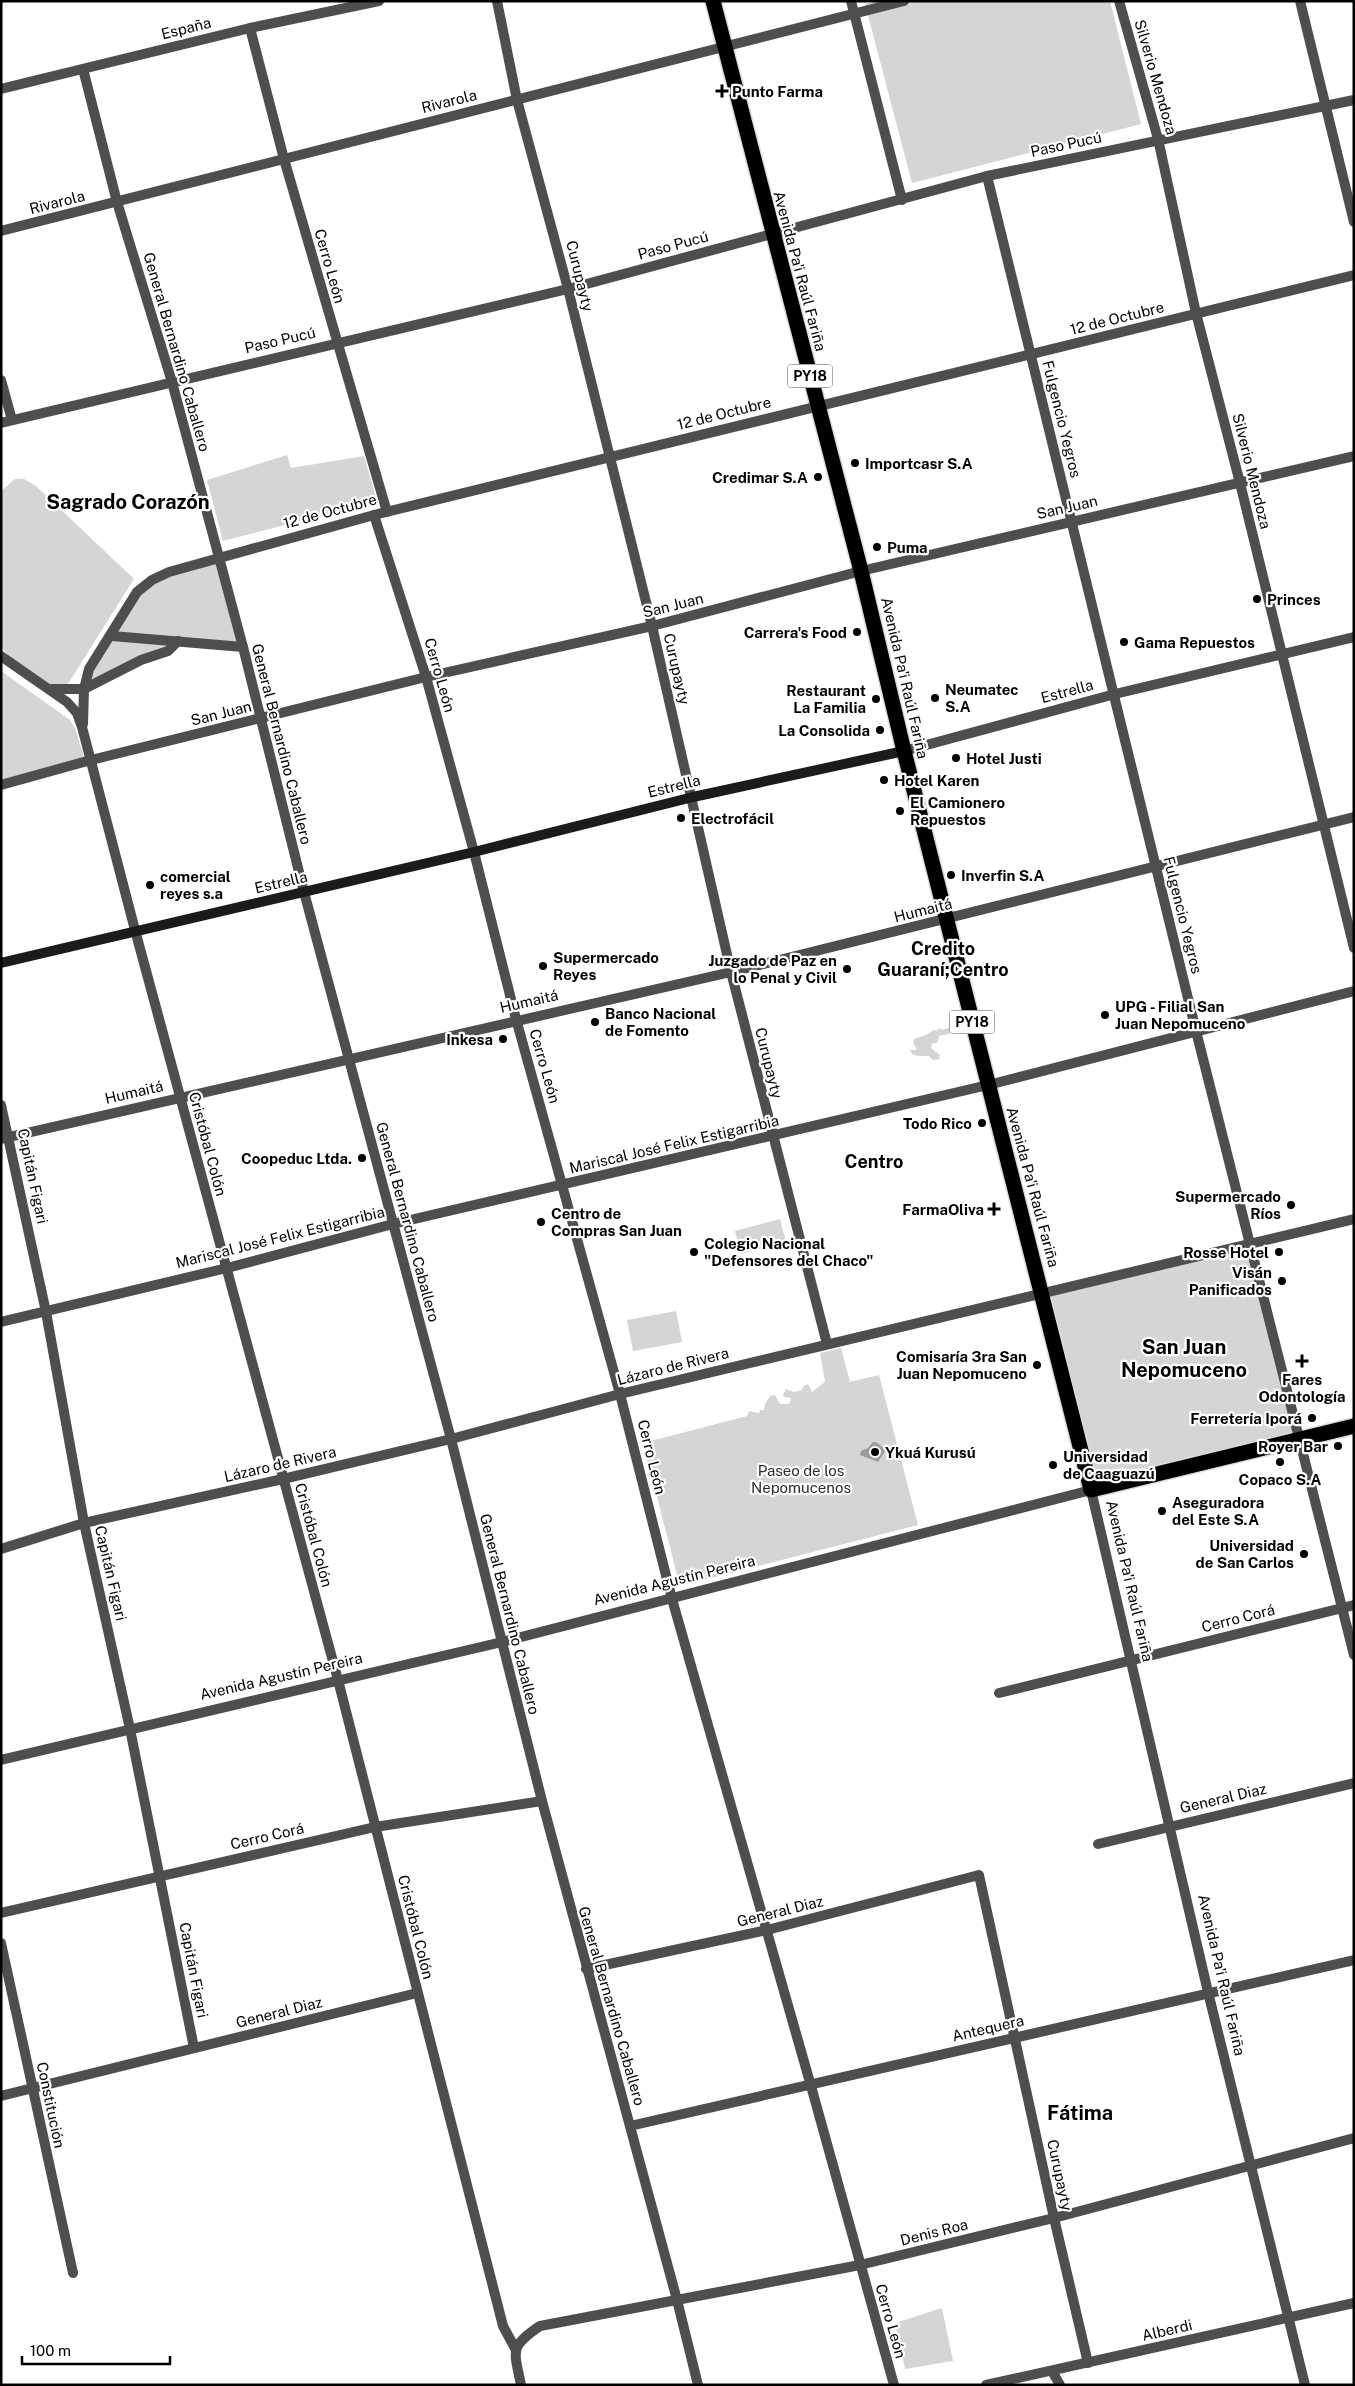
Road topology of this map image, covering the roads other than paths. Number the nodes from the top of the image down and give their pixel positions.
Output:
1 (380, 1) edge
2 (497, 1) edge
3 (713, 1) edge
4 (851, 1) edge
5 (904, 1) edge
6 (1119, 1) edge
7 (1300, 1) edge
8 (854, 14) junction
9 (250, 28) junction
10 (724, 48) junction
11 (83, 69) junction
12 (1, 89) edge
13 (517, 100) junction
14 (1354, 100) edge
15 (1326, 106) junction
16 (1158, 139) junction
17 (284, 159) junction
18 (988, 176) junction
19 (902, 200) junction
20 (117, 202) junction
21 (1354, 222) edge
22 (1, 231) edge
23 (772, 234) junction
24 (1354, 275) edge
25 (568, 288) junction
26 (1196, 313) junction
27 (336, 342) junction
28 (1030, 355) junction
29 (1, 380) edge
30 (172, 382) junction
31 (818, 406) junction
32 (6, 422) edge
33 (1354, 456) edge
34 (608, 457) junction
35 (1240, 483) junction
36 (388, 512) junction
37 (374, 515) junction
38 (1072, 522) junction
39 (218, 557) junction
40 (861, 571) junction
41 (652, 626) junction
42 (112, 636) junction
43 (1354, 637) edge
44 (178, 641) junction
45 (243, 647) junction
46 (1, 656) edge
47 (1282, 656) junction
48 (426, 678) junction
49 (48, 689) junction
50 (84, 689) junction
51 (1115, 694) junction
52 (260, 718) junction
53 (82, 727) junction
54 (904, 751) junction
55 (91, 760) junction
56 (1, 786) edge
57 (693, 797) junction
58 (1354, 817) edge
59 (1323, 824) junction
60 (474, 852) junction
61 (1156, 866) junction
62 (304, 892) junction
63 (946, 920) junction
64 (135, 930) junction
65 (1354, 948) edge
66 (1, 962) edge
67 (731, 972) junction
68 (1354, 991) edge
69 (516, 1020) junction
70 (1196, 1032) junction
71 (349, 1058) junction
72 (988, 1084) junction
73 (180, 1096) junction
74 (1, 1105) edge
75 (772, 1136) junction
76 (5, 1138) edge
77 (562, 1185) junction
78 (1354, 1219) edge
79 (393, 1224) junction
80 (1250, 1244) junction
81 (226, 1268) junction
82 (1042, 1292) junction
83 (46, 1312) junction
84 (1, 1322) edge
85 (827, 1344) junction
86 (620, 1394) junction
87 (1354, 1426) edge
88 (451, 1439) junction
89 (1298, 1440) junction
90 (283, 1479) junction
91 (1091, 1490) junction
92 (84, 1523) junction
93 (1, 1549) edge
94 (672, 1599) junction
95 (1354, 1605) edge
96 (1342, 1608) junction
97 (502, 1642) junction
98 (1354, 1656) edge
99 (1130, 1660) junction
100 (338, 1680) junction
101 (998, 1693) dead end
102 (130, 1729) junction
103 (1, 1760) edge
104 (1354, 1783) edge
105 (542, 1802) junction
106 (375, 1826) junction
107 (1168, 1827) junction
108 (1098, 1844) dead end
109 (979, 1875) joint
110 (160, 1877) junction
111 (1, 1913) edge
112 (767, 1930) junction
113 (1, 1943) edge
114 (1354, 1960) edge
115 (586, 1969) junction
116 (1208, 1992) junction
117 (418, 1993) junction
118 (1014, 2037) junction
119 (194, 2048) junction
120 (812, 2086) junction
121 (32, 2088) junction
122 (1, 2096) edge
123 (630, 2126) junction
124 (1354, 2138) edge
125 (1249, 2166) junction
126 (1054, 2218) junction
127 (860, 2266) junction
128 (73, 2273) dead end
129 (677, 2300) junction
130 (1354, 2303) edge
131 (1288, 2317) junction
132 (516, 2350) junction
133 (1088, 2363) junction
134 (1052, 2371) junction
135 (521, 2385) edge
136 (698, 2385) edge
137 (894, 2385) edge
138 (986, 2385) edge
139 (1060, 2385) edge
140 (1305, 2385) edge

1 - 9 street, España
2 - 13 street, Curupayty
3 - 10 highway, Avenida Pa'i Raúl Fariña / PY18
4 - 8 street
5 - 8 street, Rivarola
6 - 16 street, Silverio Mendoza
7 - 15 street
8 - 10 street, Rivarola
8 - 19 street
9 - 11 street, España
9 - 17 street, Cerro León
10 - 13 street, Rivarola
10 - 23 highway, Avenida Pa'i Raúl Fariña / PY18
11 - 12 street, España
11 - 20 street, General Bernardino Caballero
13 - 17 street, Rivarola
13 - 25 street, Curupayty
14 - 15 street, Paso Pucú
15 - 16 street, Paso Pucú
15 - 21 street
16 - 18 street, Paso Pucú
16 - 26 street, Silverio Mendoza
17 - 20 street, Rivarola
17 - 27 street, Cerro León
18 - 19 street, Paso Pucú
18 - 28 street, Fulgencio Yegros
19 - 23 street, Paso Pucú
20 - 22 street, Rivarola
20 - 30 street, General Bernardino Caballero
23 - 25 street, Paso Pucú
23 - 31 highway, Avenida Pa'i Raúl Fariña / PY18
24 - 26 street, 12 de Octubre
25 - 27 street, Paso Pucú
25 - 34 street, Curupayty
26 - 28 street, 12 de Octubre
26 - 35 street, Silverio Mendoza
27 - 30 street, Paso Pucú
27 - 36 street, Cerro León
28 - 31 street, 12 de Octubre
28 - 38 street, Fulgencio Yegros
29 - 32 street
30 - 32 street, Paso Pucú
30 - 39 street, General Bernardino Caballero
31 - 34 street, 12 de Octubre
31 - 40 highway, Avenida Pa'i Raúl Fariña / PY18
33 - 35 street, San Juan
34 - 36 street, 12 de Octubre
34 - 41 street, Curupayty
35 - 38 street, San Juan
35 - 47 street, Silverio Mendoza
36 - 37 street, 12 de Octubre
37 - 39 street, 12 de Octubre
37 - 48 street, Cerro León
38 - 40 street, San Juan
38 - 51 street, Fulgencio Yegros
39 - 42 street, 12 de Octubre
39 - 45 street, General Bernardino Caballero
40 - 41 street, San Juan
40 - 54 highway, Avenida Pa'i Raúl Fariña / PY18
41 - 48 street, San Juan
41 - 57 street, Curupayty
42 - 44 street
42 - 50 street, 12 de Octubre
43 - 47 street, Estrella
44 - 45 street
44 - 50 street
45 - 52 street, General Bernardino Caballero
46 - 49 street
47 - 51 street, Estrella
47 - 59 street, Silverio Mendoza
48 - 52 street, San Juan
48 - 60 street, Cerro León
49 - 50 street
49 - 53 street
50 - 53 street, 12 de Octubre
51 - 54 street, Estrella
51 - 61 street, Fulgencio Yegros
52 - 55 street, San Juan
52 - 62 street, General Bernardino Caballero
53 - 55 street, Cristóbal Colón
54 - 57 main road, Estrella
54 - 63 highway, Avenida Pa'i Raúl Fariña / PY18
55 - 56 street, San Juan
55 - 64 street, Cristóbal Colón
57 - 60 main road, Estrella
57 - 67 street, Curupayty
58 - 59 street, Humaitá
59 - 61 street, Humaitá
59 - 65 street, Silverio Mendoza
60 - 62 main road, Estrella
60 - 69 street, Cerro León
61 - 63 street, Humaitá
61 - 70 street, Fulgencio Yegros
62 - 64 main road, Estrella
62 - 71 street, General Bernardino Caballero
63 - 67 street, Humaitá
63 - 72 highway, Avenida Pa'i Raúl Fariña / PY18
64 - 66 main road, Estrella
64 - 73 street, Cristóbal Colón
67 - 69 street, Humaitá
67 - 75 street, Curupayty
68 - 70 street, Mariscal José Felix Estigarribia
69 - 71 street, Humaitá
69 - 77 street, Cerro León
70 - 72 street, Mariscal José Felix Estigarribia
70 - 80 street, Fulgencio Yegros
71 - 73 street, Humaitá
71 - 79 street, General Bernardino Caballero
72 - 75 street, Mariscal José Felix Estigarribia
72 - 82 highway, Avenida Pa'i Raúl Fariña / PY18
73 - 76 street, Humaitá
73 - 81 street, Cristóbal Colón
74 - 76 street, Capitán Figari
75 - 77 street, Mariscal José Felix Estigarribia
75 - 85 street, Curupayty
76 - 83 street, Capitán Figari
77 - 79 street, Mariscal José Felix Estigarribia
77 - 86 street, Cerro León
78 - 80 street, Lázaro de Rivera
79 - 81 street, Mariscal José Felix Estigarribia
79 - 88 street, General Bernardino Caballero
80 - 82 street, Lázaro de Rivera
80 - 89 street, Fulgencio Yegros
81 - 83 street, Mariscal José Felix Estigarribia
81 - 90 street, Cristóbal Colón
82 - 85 street, Lázaro de Rivera
82 - 91 highway, Avenida Pa'i Raúl Fariña
83 - 84 street, Mariscal José Felix Estigarribia
83 - 92 street, Capitán Figari
85 - 86 street, Lázaro de Rivera
86 - 88 street, Lázaro de Rivera
86 - 94 street, Cerro León
87 - 89 highway, Avenida Agustín Pereira
88 - 90 street, Lázaro de Rivera
88 - 97 street, General Bernardino Caballero
89 - 91 highway, Avenida Agustín Pereira
89 - 96 street, Fulgencio Yegros
90 - 92 street, Lázaro de Rivera
90 - 100 street, Cristóbal Colón
91 - 94 street, Avenida Agustín Pereira
91 - 99 street, Avenida Pa'i Raúl Fariña
92 - 93 street, Lázaro de Rivera
92 - 102 street, Capitán Figari
94 - 97 street, Avenida Agustín Pereira
94 - 112 street, Cerro León
95 - 96 street, Cerro Corá
96 - 98 street, Fulgencio Yegros
96 - 99 street, Cerro Corá
97 - 100 street, Avenida Agustín Pereira
97 - 105 street, General Bernardino Caballero
99 - 101 street, Cerro Corá
99 - 107 street, Avenida Pa'i Raúl Fariña
100 - 102 street, Avenida Agustín Pereira
100 - 106 street, Cristóbal Colón
102 - 103 street, Avenida Agustín Pereira
102 - 110 street, Capitán Figari
104 - 107 street, General Diaz
105 - 106 street, Cerro Corá
105 - 115 street, General Bernardino Caballero
106 - 110 street, Cerro Corá
106 - 117 street, Cristóbal Colón
107 - 108 street, General Diaz
107 - 116 street, Avenida Pa'i Raúl Fariña
109 - 112 street, General Diaz
109 - 118 street, Curupayty
110 - 111 street, Cerro Corá
110 - 119 street, Capitán Figari
112 - 115 street, General Diaz
112 - 120 street, Cerro León
113 - 121 street, Constitución
114 - 116 street, Antequera
115 - 123 street, General Bernardino Caballero
116 - 118 street, Antequera
116 - 125 street, Avenida Pa'i Raúl Fariña
117 - 119 street, General Diaz
117 - 132 street, Cristóbal Colón
118 - 120 street, Antequera
118 - 126 street, Curupayty
119 - 121 street, General Diaz
120 - 123 street, Antequera
120 - 127 street, Cerro León
121 - 122 street, General Diaz
121 - 128 street, Constitución
123 - 129 street, General Bernardino Caballero
124 - 125 street, Denis Roa
125 - 126 street, Denis Roa
125 - 131 street, Avenida Pa'i Raúl Fariña
126 - 127 street, Denis Roa
126 - 133 street, Curupayty
127 - 129 street, Denis Roa
127 - 137 street, Cerro León
129 - 132 street, Denis Roa
129 - 136 street, General Bernardino Caballero
130 - 131 street, Alberdi
131 - 133 street, Alberdi
131 - 140 street, Avenida Pa'i Raúl Fariña
132 - 135 street
133 - 134 street, Alberdi
134 - 138 street, Alberdi
134 - 139 street

